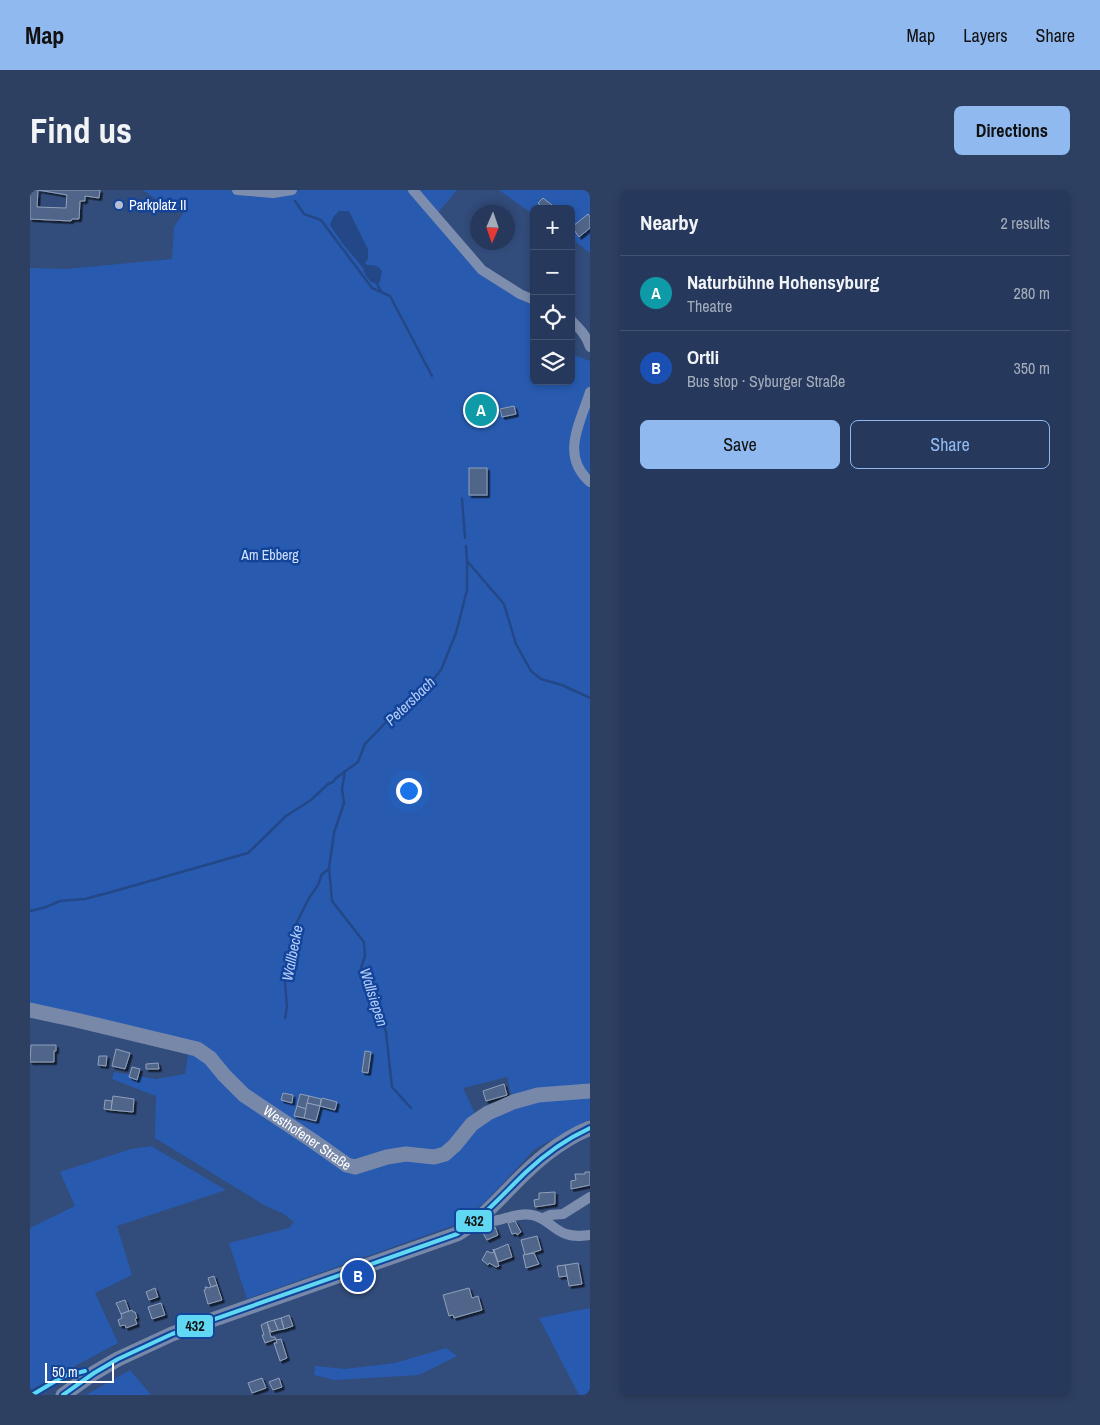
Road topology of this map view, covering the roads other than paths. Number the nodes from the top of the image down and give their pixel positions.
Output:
1 (237, 190) edge
2 (292, 190) edge
3 (413, 190) edge
4 (530, 298) edge
5 (575, 325) edge
6 (590, 347) edge
7 (590, 392) edge
8 (590, 482) edge
9 (30, 1010) edge
10 (590, 1091) edge
11 (590, 1128) edge
12 (590, 1197) edge
13 (541, 1217) junction
14 (478, 1220) junction
15 (590, 1235) edge
16 (63, 1395) edge

1 - 2 street
3 - 4 street
5 - 6 street
7 - 8 street
9 - 10 street, Westhofener Straße
11 - 14 street
12 - 13 street
13 - 14 street
13 - 15 street
14 - 16 street

